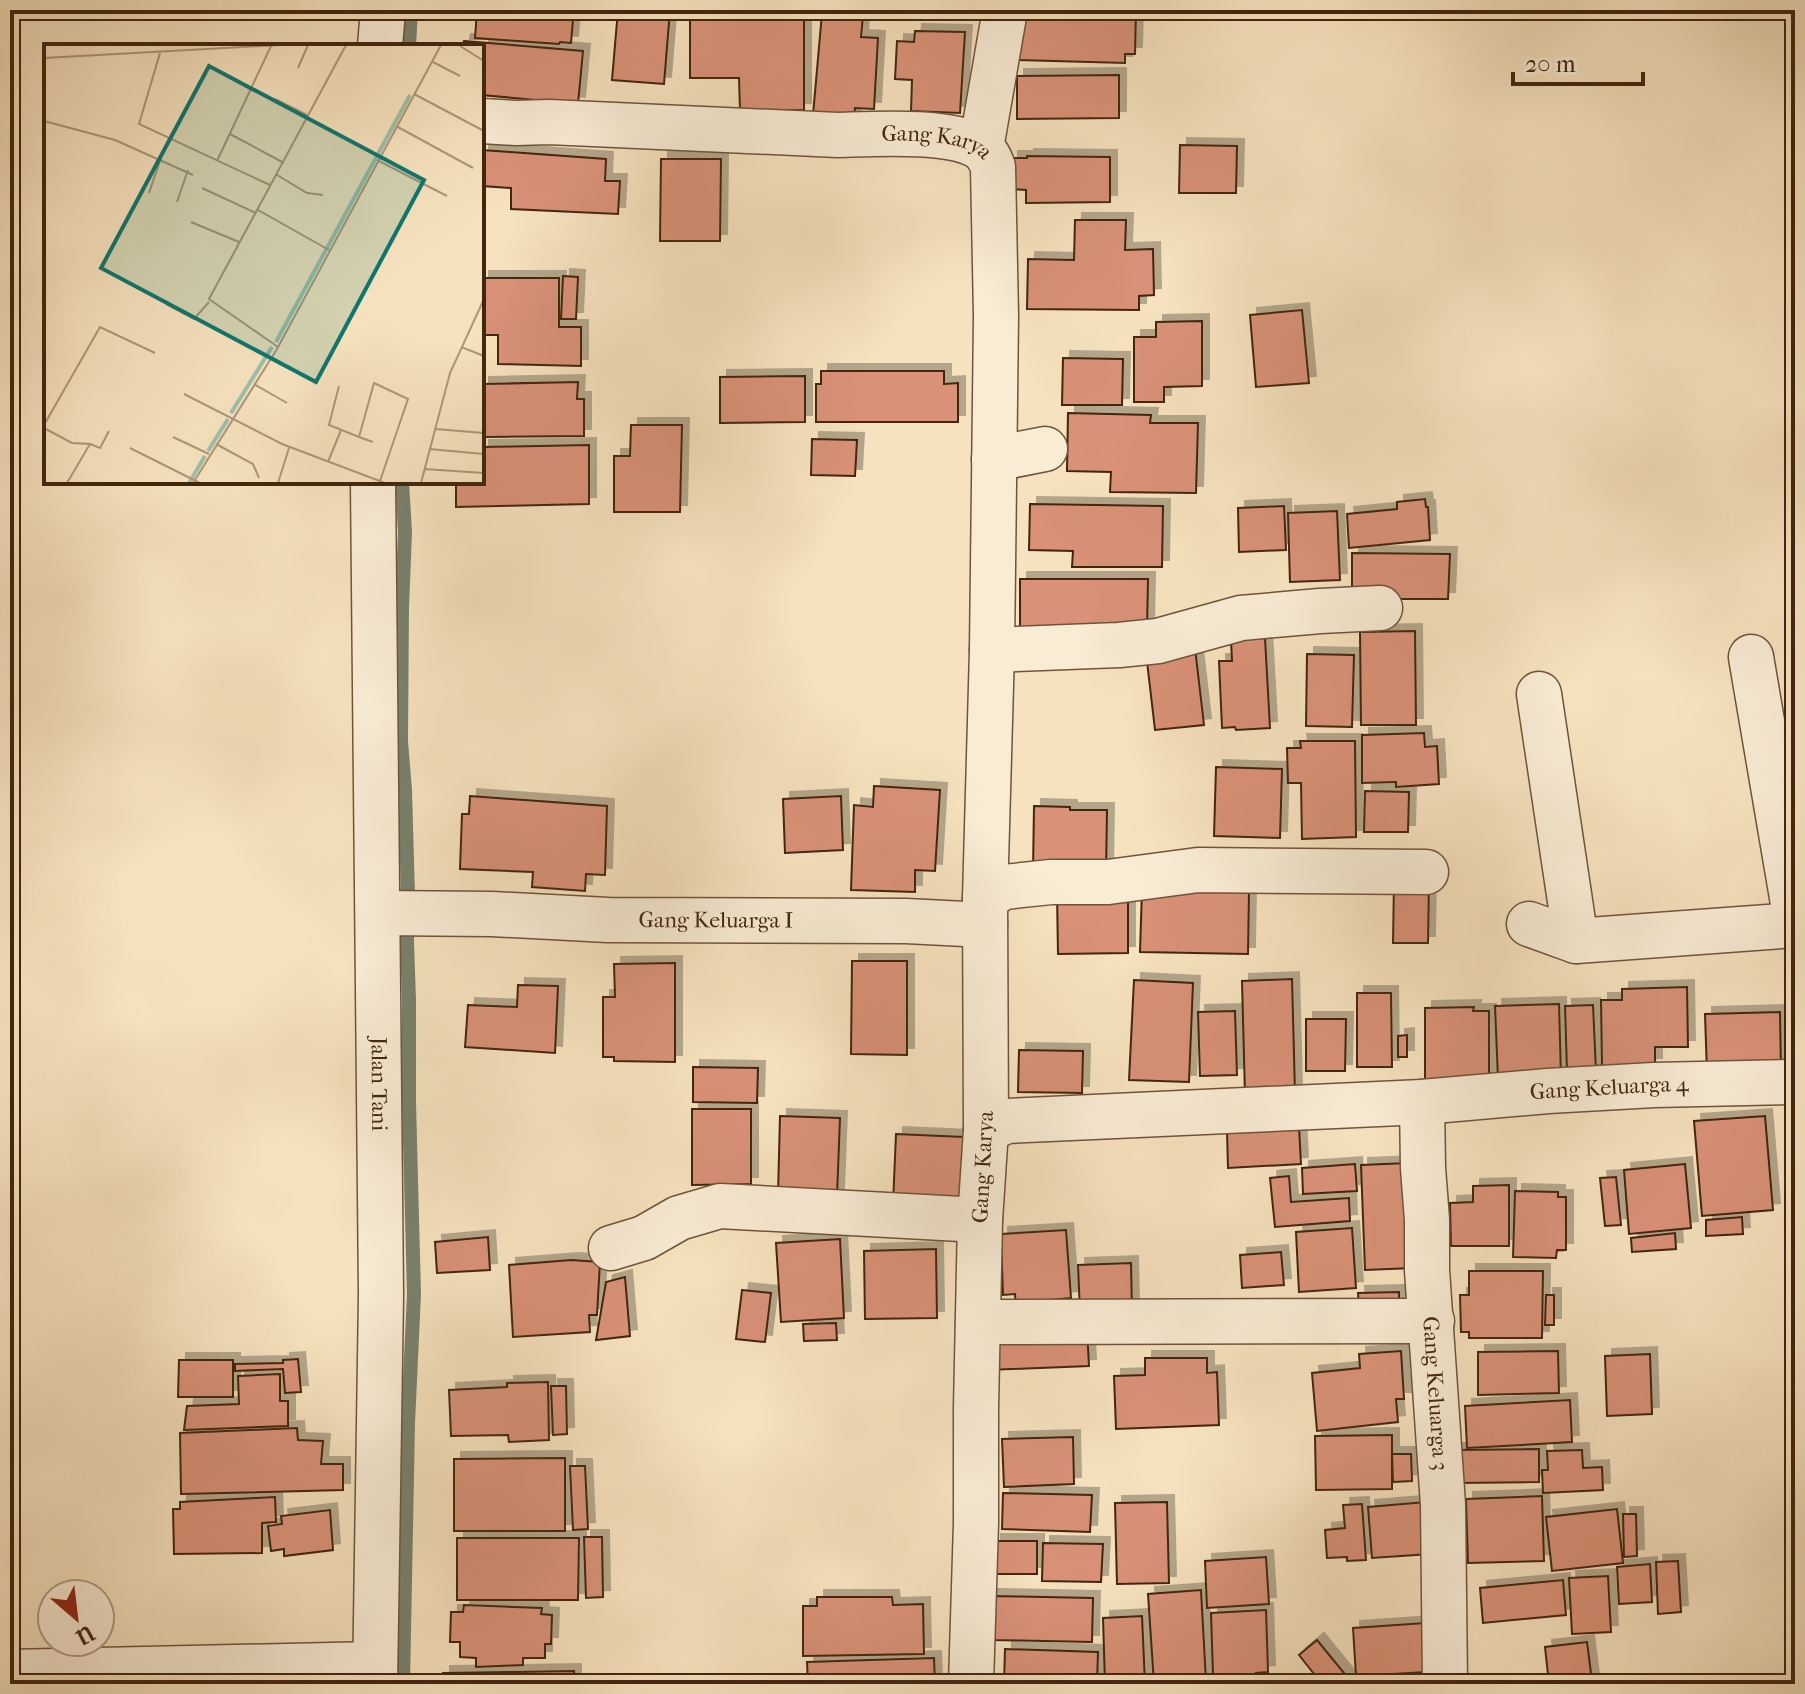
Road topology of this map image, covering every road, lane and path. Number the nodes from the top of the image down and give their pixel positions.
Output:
1 (383, 10) edge
2 (1005, 10) edge
3 (380, 44) edge
4 (484, 121) edge
5 (981, 148) junction
6 (1045, 449) dead end
7 (994, 459) junction
8 (373, 484) edge
9 (1380, 608) dead end
10 (992, 650) junction
11 (1751, 657) dead end
12 (1539, 694) dead end
13 (1426, 872) dead end
14 (985, 912) junction
15 (386, 913) junction
16 (1795, 915) edge
17 (1529, 924) dead end
18 (1795, 925) edge
19 (1576, 941) junction
20 (1795, 1082) edge
21 (1422, 1102) junction
22 (986, 1130) junction
23 (980, 1220) junction
24 (611, 1248) dead end
25 (1432, 1321) junction
26 (978, 1322) junction
27 (10, 1672) edge
28 (375, 1674) edge
29 (971, 1684) edge
30 (1445, 1684) edge

1 - 3 street
2 - 5 street
4 - 5 street, Gang Karya
5 - 7 street, Gang Karya
6 - 7 street
7 - 10 street, Gang Karya
8 - 15 street, Jalan Tani
9 - 10 street
10 - 14 street, Gang Karya
11 - 16 street
12 - 19 street
13 - 14 street
14 - 15 street, Gang Keluarga I
14 - 22 street, Gang Karya
15 - 28 street, Jalan Tani
17 - 19 street
18 - 19 street
20 - 21 street, Gang Keluarga 4
21 - 22 street, Gang Keluarga 4
21 - 25 street, Gang Keluarga 3
22 - 23 street, Gang Karya
23 - 24 street
23 - 26 street, Gang Karya
25 - 26 street
25 - 30 street, Gang Keluarga 3
26 - 29 street, Gang Karya
27 - 28 street

